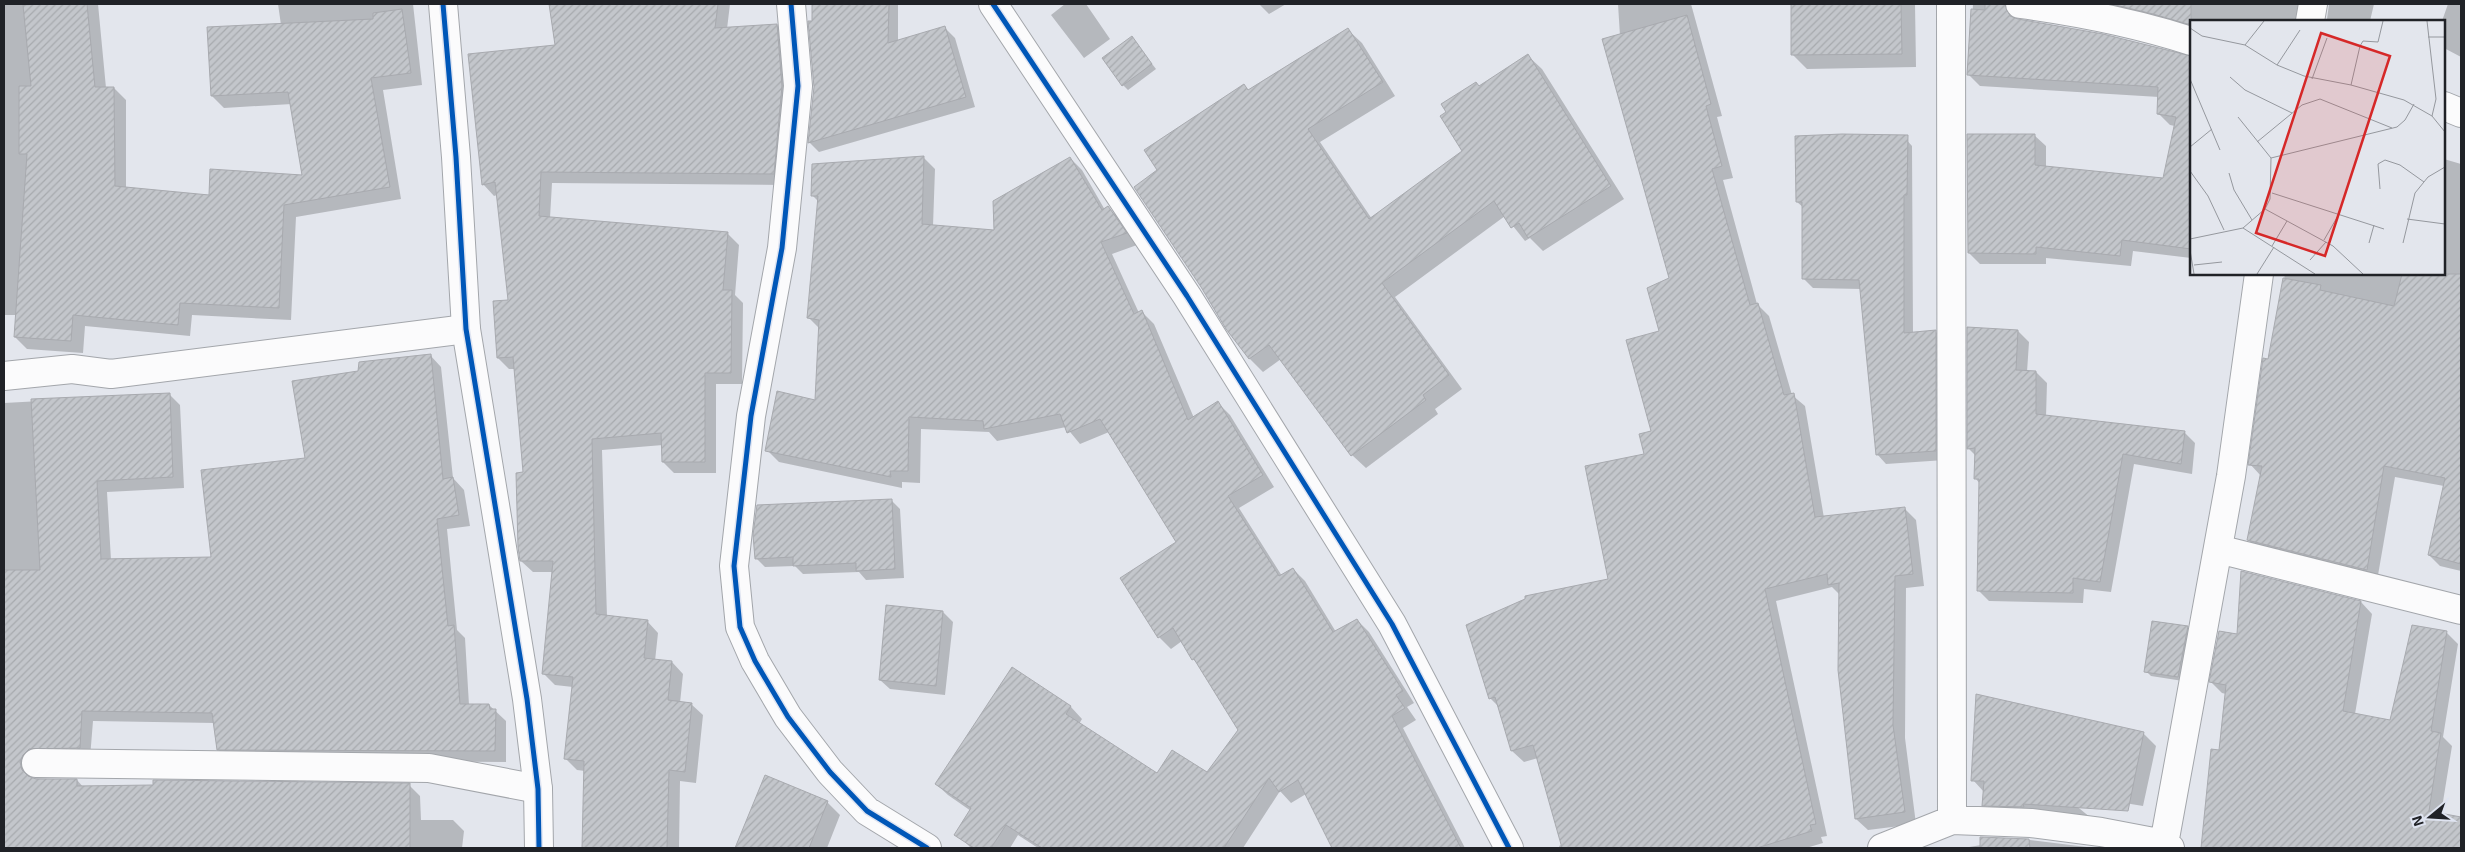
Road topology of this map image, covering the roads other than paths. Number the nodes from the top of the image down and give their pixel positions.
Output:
1 (444, 4) edge
2 (791, 4) edge
3 (993, 4) edge
4 (1951, 4) edge
5 (2020, 4) edge
6 (2313, 4) edge
7 (2310, 20) edge
8 (2190, 41) edge
9 (2445, 106) edge
10 (2461, 114) edge
11 (2258, 275) edge
12 (466, 329) junction
13 (4, 376) edge
14 (2218, 548) junction
15 (2461, 610) edge
16 (36, 763) dead end
17 (538, 788) junction
18 (1952, 820) junction
19 (2167, 846) edge
20 (539, 848) edge
21 (927, 848) edge
22 (1509, 848) edge
23 (1882, 848) edge

1 - 12 street
2 - 21 street
3 - 22 street
4 - 18 street
5 - 8 street
6 - 7 street
9 - 10 street
11 - 14 street
12 - 13 street
12 - 17 street
14 - 15 street
14 - 19 street
16 - 17 street
17 - 20 street
18 - 19 street
18 - 23 street

